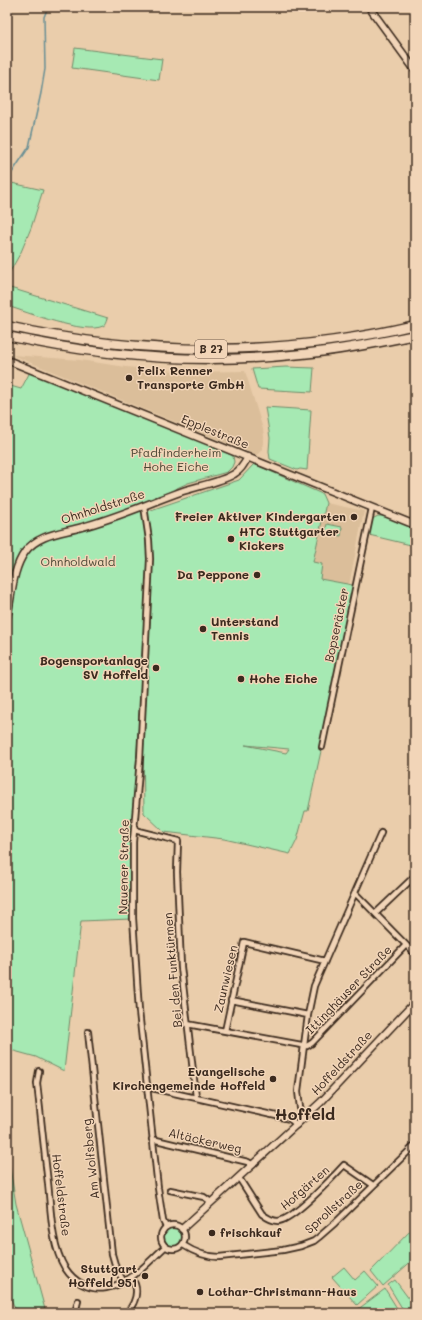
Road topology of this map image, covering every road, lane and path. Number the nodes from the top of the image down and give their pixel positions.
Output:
1 (369, 7) edge
2 (415, 70) edge
3 (415, 325) edge
4 (7, 326) edge
5 (415, 335) edge
6 (7, 336) edge
7 (7, 360) edge
8 (248, 457) junction
9 (144, 506) junction
10 (372, 508) junction
11 (415, 525) edge
12 (7, 616) edge
13 (322, 747) dead end
14 (134, 830) junction
15 (381, 833) dead end
16 (415, 876) edge
17 (355, 893) junction
18 (376, 913) junction
19 (406, 944) junction
20 (414, 951) edge
21 (326, 961) junction
22 (232, 1000) junction
23 (415, 1002) edge
24 (308, 1015) junction
25 (187, 1024) junction
26 (225, 1031) junction
27 (88, 1032) dead end
28 (303, 1046) junction
29 (39, 1071) dead end
30 (147, 1087) junction
31 (196, 1097) junction
32 (305, 1117) junction
33 (297, 1125) junction
34 (152, 1139) junction
35 (415, 1145) edge
36 (253, 1165) junction
37 (239, 1178) junction
38 (373, 1185) junction
39 (170, 1190) dead end
40 (211, 1202) junction
41 (166, 1227) junction
42 (182, 1229) junction
43 (183, 1245) junction
44 (165, 1246) junction
45 (131, 1277) junction
46 (124, 1282) junction
47 (78, 1301) dead end
48 (75, 1313) edge
49 (127, 1313) edge

1 - 2 main road
3 - 4 highway, B 27
5 - 6 highway, B 27
7 - 8 main road, Epplestraße
8 - 9 main road, Ohnholdstraße
8 - 10 main road, Epplestraße
9 - 12 main road, Ohnholdstraße
9 - 14 street, Nauener Straße
10 - 11 main road, Epplestraße
10 - 13 street, Bopseräcker
14 - 25 street, Bei den Funktürmen
14 - 30 street, Nauener Straße
15 - 17 street
16 - 18 street
17 - 18 street
17 - 21 street
18 - 19 street
19 - 20 street
19 - 28 street, Ittinghäuser Straße
21 - 22 street, Zaunwiesen
21 - 24 street
22 - 24 street
22 - 26 street, Zaunwiesen
23 - 32 main road, Hoffeldstraße
24 - 28 street
25 - 26 street, Ittinghäuser Straße
25 - 31 street, Bei den Funktürmen
26 - 28 street, Ittinghäuser Straße
27 - 46 street, Am Wolfsberg
28 - 32 street
29 - 46 street, Hoffeldstraße
30 - 31 street
30 - 34 street, Nauener Straße
31 - 33 street
32 - 33 main road, Hoffeldstraße
33 - 36 main road, Hoffeldstraße
34 - 36 street, Altäckerweg
34 - 41 street, Nauener Straße
35 - 38 street, Sprollstraße
36 - 37 main road, Hoffeldstraße
37 - 38 street, Hofgärten
37 - 40 main road, Hoffeldstraße
38 - 43 street, Sprollstraße
39 - 40 street
40 - 42 main road, Hoffeldstraße
41 - 42 street
41 - 44 street
42 - 43 street
43 - 44 street
44 - 45 street, Hoffeldstraße
45 - 46 street, Hoffeldstraße
45 - 49 street
47 - 48 street

